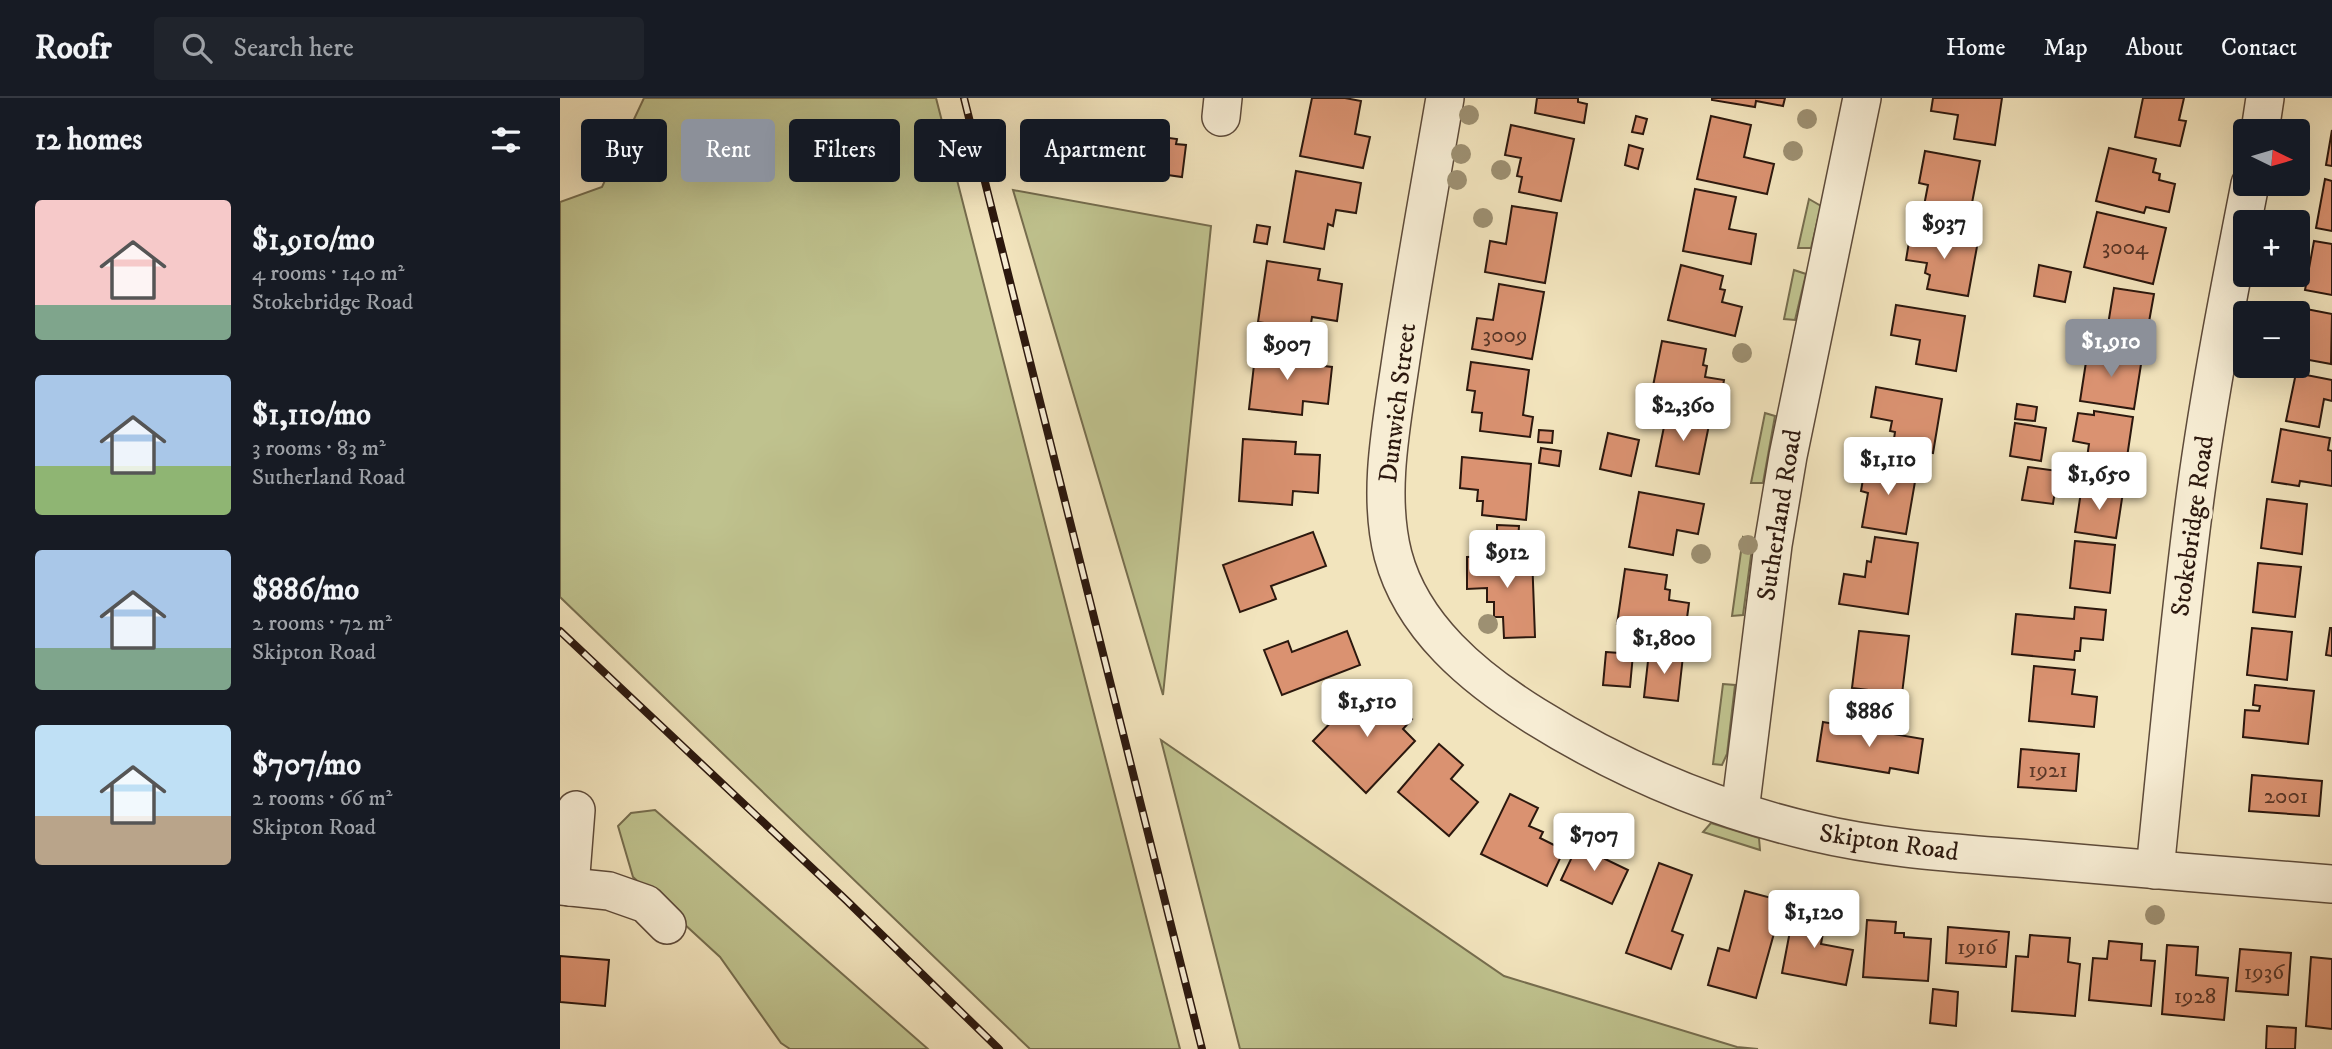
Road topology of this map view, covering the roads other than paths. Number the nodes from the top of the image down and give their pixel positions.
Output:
1 (1445, 98) edge
2 (1862, 98) edge
3 (2265, 98) edge
4 (2262, 119) edge
5 (2248, 196) edge
6 (1482, 680) joint
7 (576, 810) dead end
8 (1740, 811) junction
9 (2155, 870) junction
10 (2332, 884) edge
11 (565, 887) edge
12 (667, 925) dead end

1 - 6 street, Dunwich Street
2 - 8 street, Sutherland Road
3 - 4 street
5 - 9 street, Stokebridge Road
6 - 8 street, Skipton Road
7 - 11 street
8 - 9 street, Skipton Road
9 - 10 street, Skipton Road
11 - 12 street

